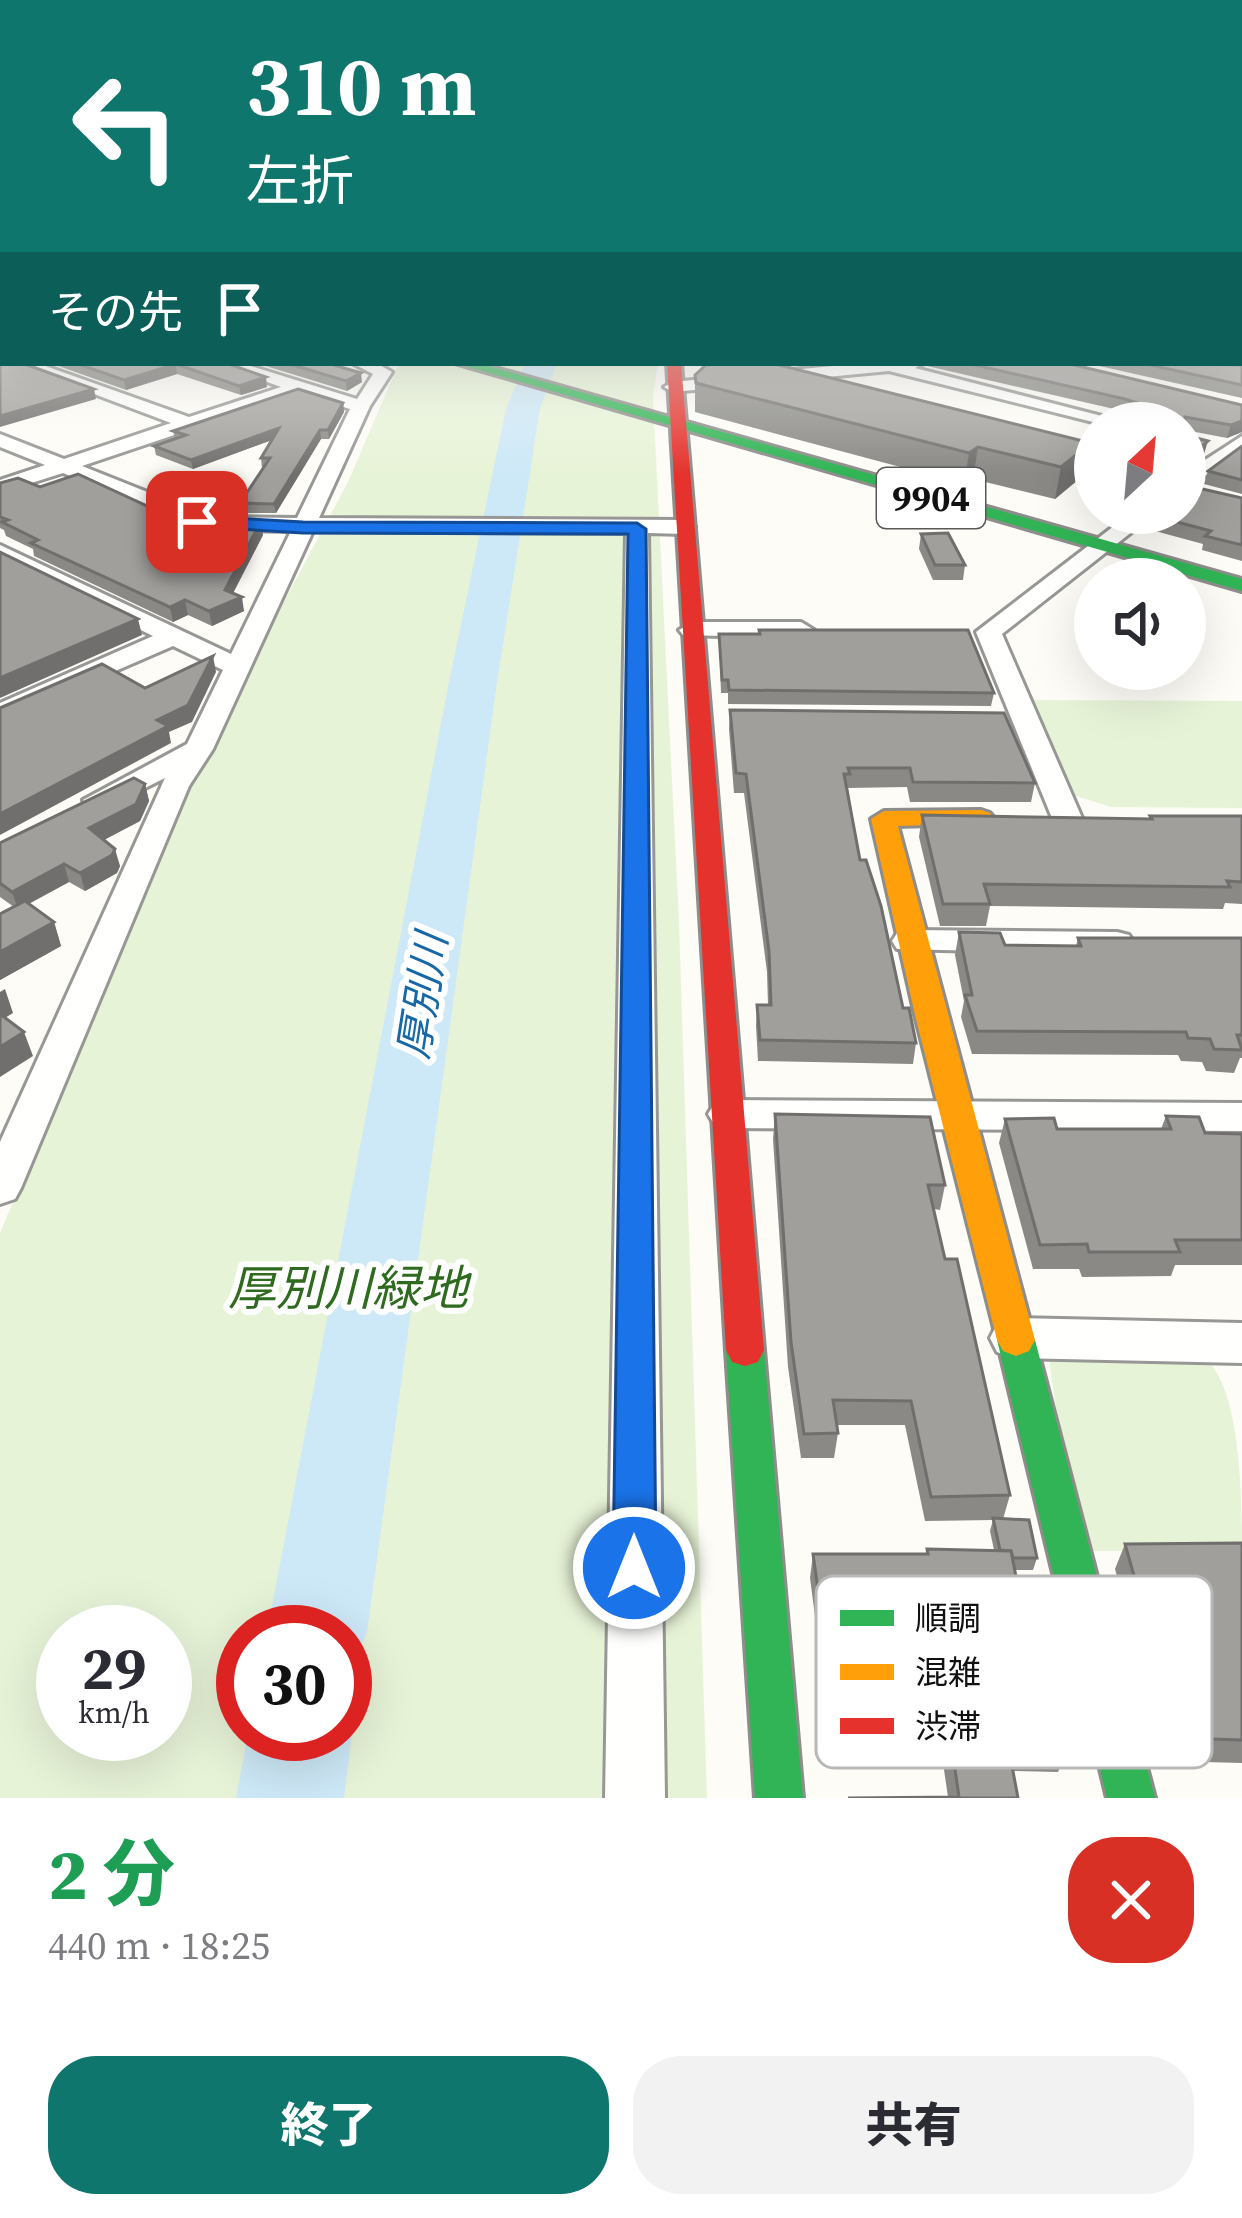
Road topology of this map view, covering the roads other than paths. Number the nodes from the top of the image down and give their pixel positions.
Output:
1 (29, 366) edge
2 (232, 366) edge
3 (369, 366) edge
4 (473, 366) edge
5 (853, 366) edge
6 (901, 366) edge
7 (792, 369) edge
8 (673, 375) edge
9 (760, 380) junction
10 (298, 387) junction
11 (827, 397) edge
12 (361, 406) junction
13 (1074, 411) edge
14 (190, 424) junction
15 (677, 424) junction
16 (0, 440) edge
17 (1208, 444) edge
18 (1236, 446) edge
19 (63, 466) junction
20 (1206, 475) edge
21 (0, 488) edge
22 (303, 527) junction
23 (684, 527) junction
24 (625, 529) junction
25 (1117, 534) edge
26 (1101, 546) junction
27 (4, 558) edge
28 (1242, 586) edge
29 (692, 630) junction
30 (829, 631) edge
31 (174, 636) junction
32 (237, 667) junction
33 (0, 713) edge
34 (199, 749) junction
35 (80, 809) edge
36 (998, 818) edge
37 (1066, 818) edge
38 (909, 941) junction
39 (1147, 944) edge
40 (728, 1114) junction
41 (960, 1115) junction
42 (1242, 1117) edge
43 (0, 1188) edge
44 (1013, 1338) junction
45 (1242, 1343) edge
46 (1074, 1576) edge
47 (1123, 1768) edge
48 (635, 1798) edge
49 (779, 1798) edge
50 (1131, 1798) edge

1 - 14 street
2 - 10 street
3 - 12 street
4 - 15 street, 9904
5 - 7 street
6 - 13 street
7 - 9 street
8 - 9 street
8 - 15 street
9 - 11 street
10 - 12 street
10 - 14 street
12 - 22 street
14 - 19 street
15 - 23 street
15 - 26 street, 9904
16 - 19 street
17 - 18 street
18 - 20 street
19 - 21 street
19 - 22 street
22 - 24 street
22 - 32 street
23 - 24 street
23 - 29 street
24 - 48 street
25 - 26 street
26 - 28 street, 9904
26 - 37 street
27 - 31 street
29 - 30 street
29 - 40 street
31 - 32 street
31 - 33 street
32 - 34 street
34 - 35 street
34 - 43 street
36 - 38 street
38 - 39 street
38 - 41 street
40 - 41 street
40 - 49 street
41 - 42 street
41 - 44 street
44 - 45 street
44 - 46 street
47 - 50 street

